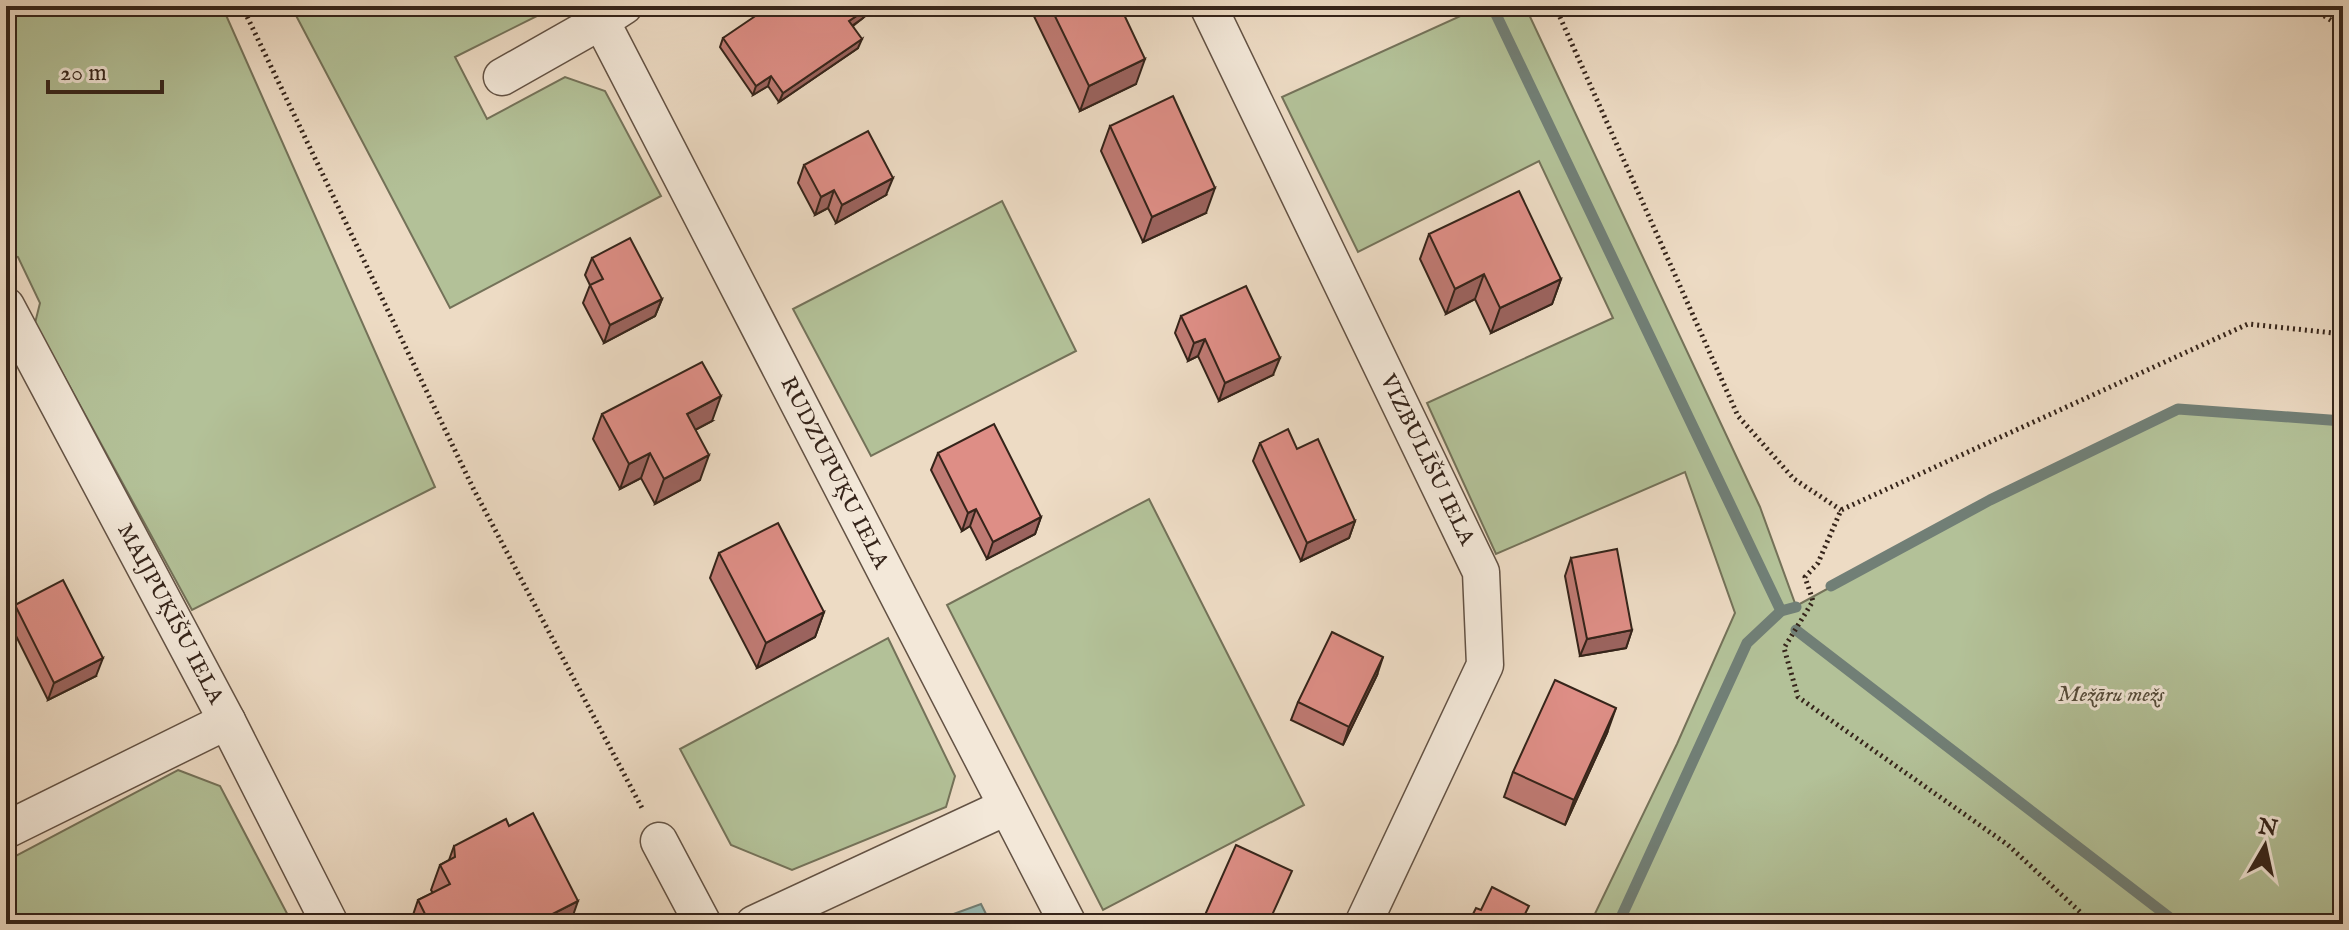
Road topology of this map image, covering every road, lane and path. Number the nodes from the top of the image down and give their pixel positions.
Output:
1 (242, 6) edge
2 (1208, 6) edge
3 (1555, 6) edge
4 (2309, 6) edge
5 (613, 13) edge
6 (2343, 28) edge
7 (502, 77) dead end
8 (6, 306) edge
9 (2343, 334) edge
10 (1841, 510) junction
11 (227, 721) junction
12 (1006, 807) junction
13 (6, 830) edge
14 (659, 841) joint
15 (330, 924) edge
16 (703, 924) edge
17 (754, 924) edge
18 (1068, 924) edge
19 (1363, 924) edge
20 (2093, 924) edge

1 - 14 path
2 - 19 street, VIZBULĪŠU IELA
3 - 10 path
4 - 6 path
5 - 7 street, RUDZUPUĶU IELA
5 - 12 street, RUDZUPUĶU IELA
8 - 11 street, MAIJPUĶĪŠU IELA
9 - 10 path
10 - 20 path
11 - 13 street
11 - 15 street, MAIJPUĶĪŠU IELA
12 - 17 street
12 - 18 street, RUDZUPUĶU IELA
14 - 16 street

